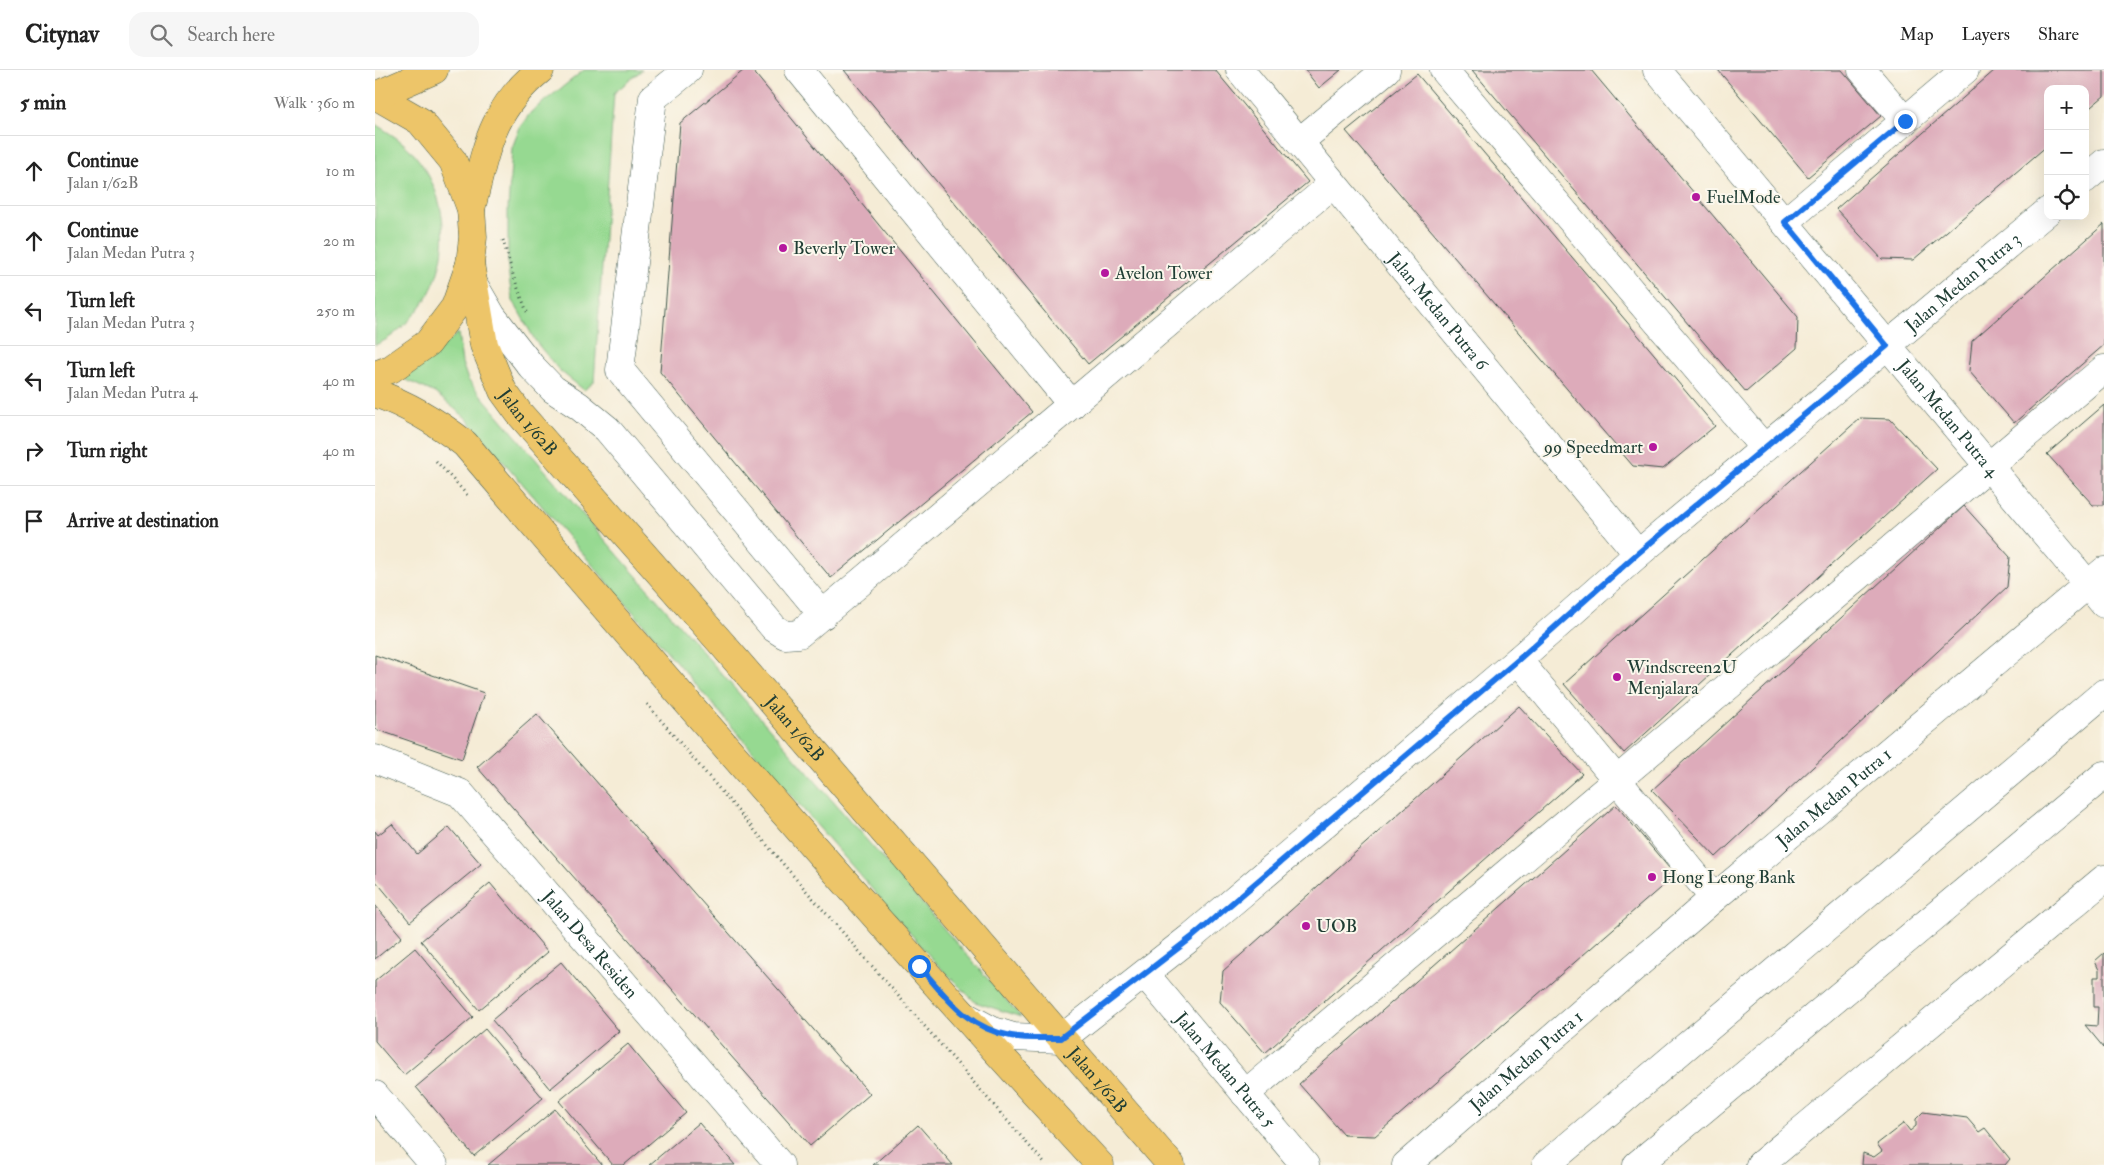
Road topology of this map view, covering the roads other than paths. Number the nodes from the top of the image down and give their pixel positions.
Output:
1 (434, 70) edge
2 (540, 70) edge
3 (688, 70) edge
4 (799, 70) edge
5 (1239, 70) edge
6 (1386, 70) edge
7 (1444, 70) edge
8 (1657, 70) edge
9 (1862, 70) edge
10 (1965, 70) edge
11 (376, 95) edge
12 (1905, 121) junction
13 (1299, 142) junction
14 (2104, 163) edge
15 (2089, 176) edge
16 (1333, 184) junction
17 (471, 209) junction
18 (2044, 214) edge
19 (1785, 222) junction
20 (472, 274) junction
21 (1887, 346) junction
22 (2104, 369) edge
23 (375, 375) edge
24 (375, 393) edge
25 (1072, 405) junction
26 (1764, 448) junction
27 (1989, 467) junction
28 (1637, 554) junction
29 (2099, 587) edge
30 (823, 615) junction
31 (1518, 660) junction
32 (2104, 693) edge
33 (375, 759) edge
34 (2104, 775) edge
35 (1617, 781) junction
36 (2104, 879) edge
37 (1714, 898) junction
38 (1145, 974) junction
39 (961, 1014) junction
40 (1061, 1038) junction
41 (1245, 1094) junction
42 (375, 1095) edge
43 (433, 1165) edge
44 (780, 1165) edge
45 (1100, 1165) edge
46 (1171, 1165) edge
47 (1305, 1165) edge
48 (1406, 1165) edge
49 (1546, 1165) edge
50 (1637, 1165) edge
51 (1760, 1165) edge

1 - 11 main road
2 - 17 main road
3 - 30 street
4 - 25 street
5 - 13 street, Jalan Medan Putra 6
6 - 13 street
7 - 26 street
8 - 19 street, Jalan Medan Putra 4
9 - 12 street
10 - 12 street
11 - 17 main road
12 - 19 street
13 - 16 street, Jalan Medan Putra 6
14 - 15 street
16 - 25 street
16 - 28 street, Jalan Medan Putra 6
17 - 20 main road
18 - 21 street, Jalan Medan Putra 3
19 - 21 street, Jalan Medan Putra 4
20 - 23 main road
20 - 30 street
20 - 40 main road, Jalan 1/62B
21 - 26 street, Jalan Medan Putra 3
21 - 27 street, Jalan Medan Putra 4
22 - 27 street
24 - 39 main road
25 - 30 street
26 - 28 street, Jalan Medan Putra 3
27 - 29 street, Jalan Medan Putra 4
27 - 35 street
28 - 31 street, Jalan Medan Putra 3
29 - 37 street, Jalan Medan Putra 1
31 - 35 street
31 - 38 street, Jalan Medan Putra 3
32 - 49 street
33 - 44 street, Jalan Desa Residen
34 - 50 street
35 - 37 street
35 - 41 street
36 - 51 street
37 - 48 street, Jalan Medan Putra 1
38 - 40 street, Jalan Medan Putra 3
38 - 41 street, Jalan Medan Putra 5
39 - 40 street
39 - 45 main road
40 - 46 main road, Jalan 1/62B
41 - 47 street, Jalan Medan Putra 5
42 - 43 street

